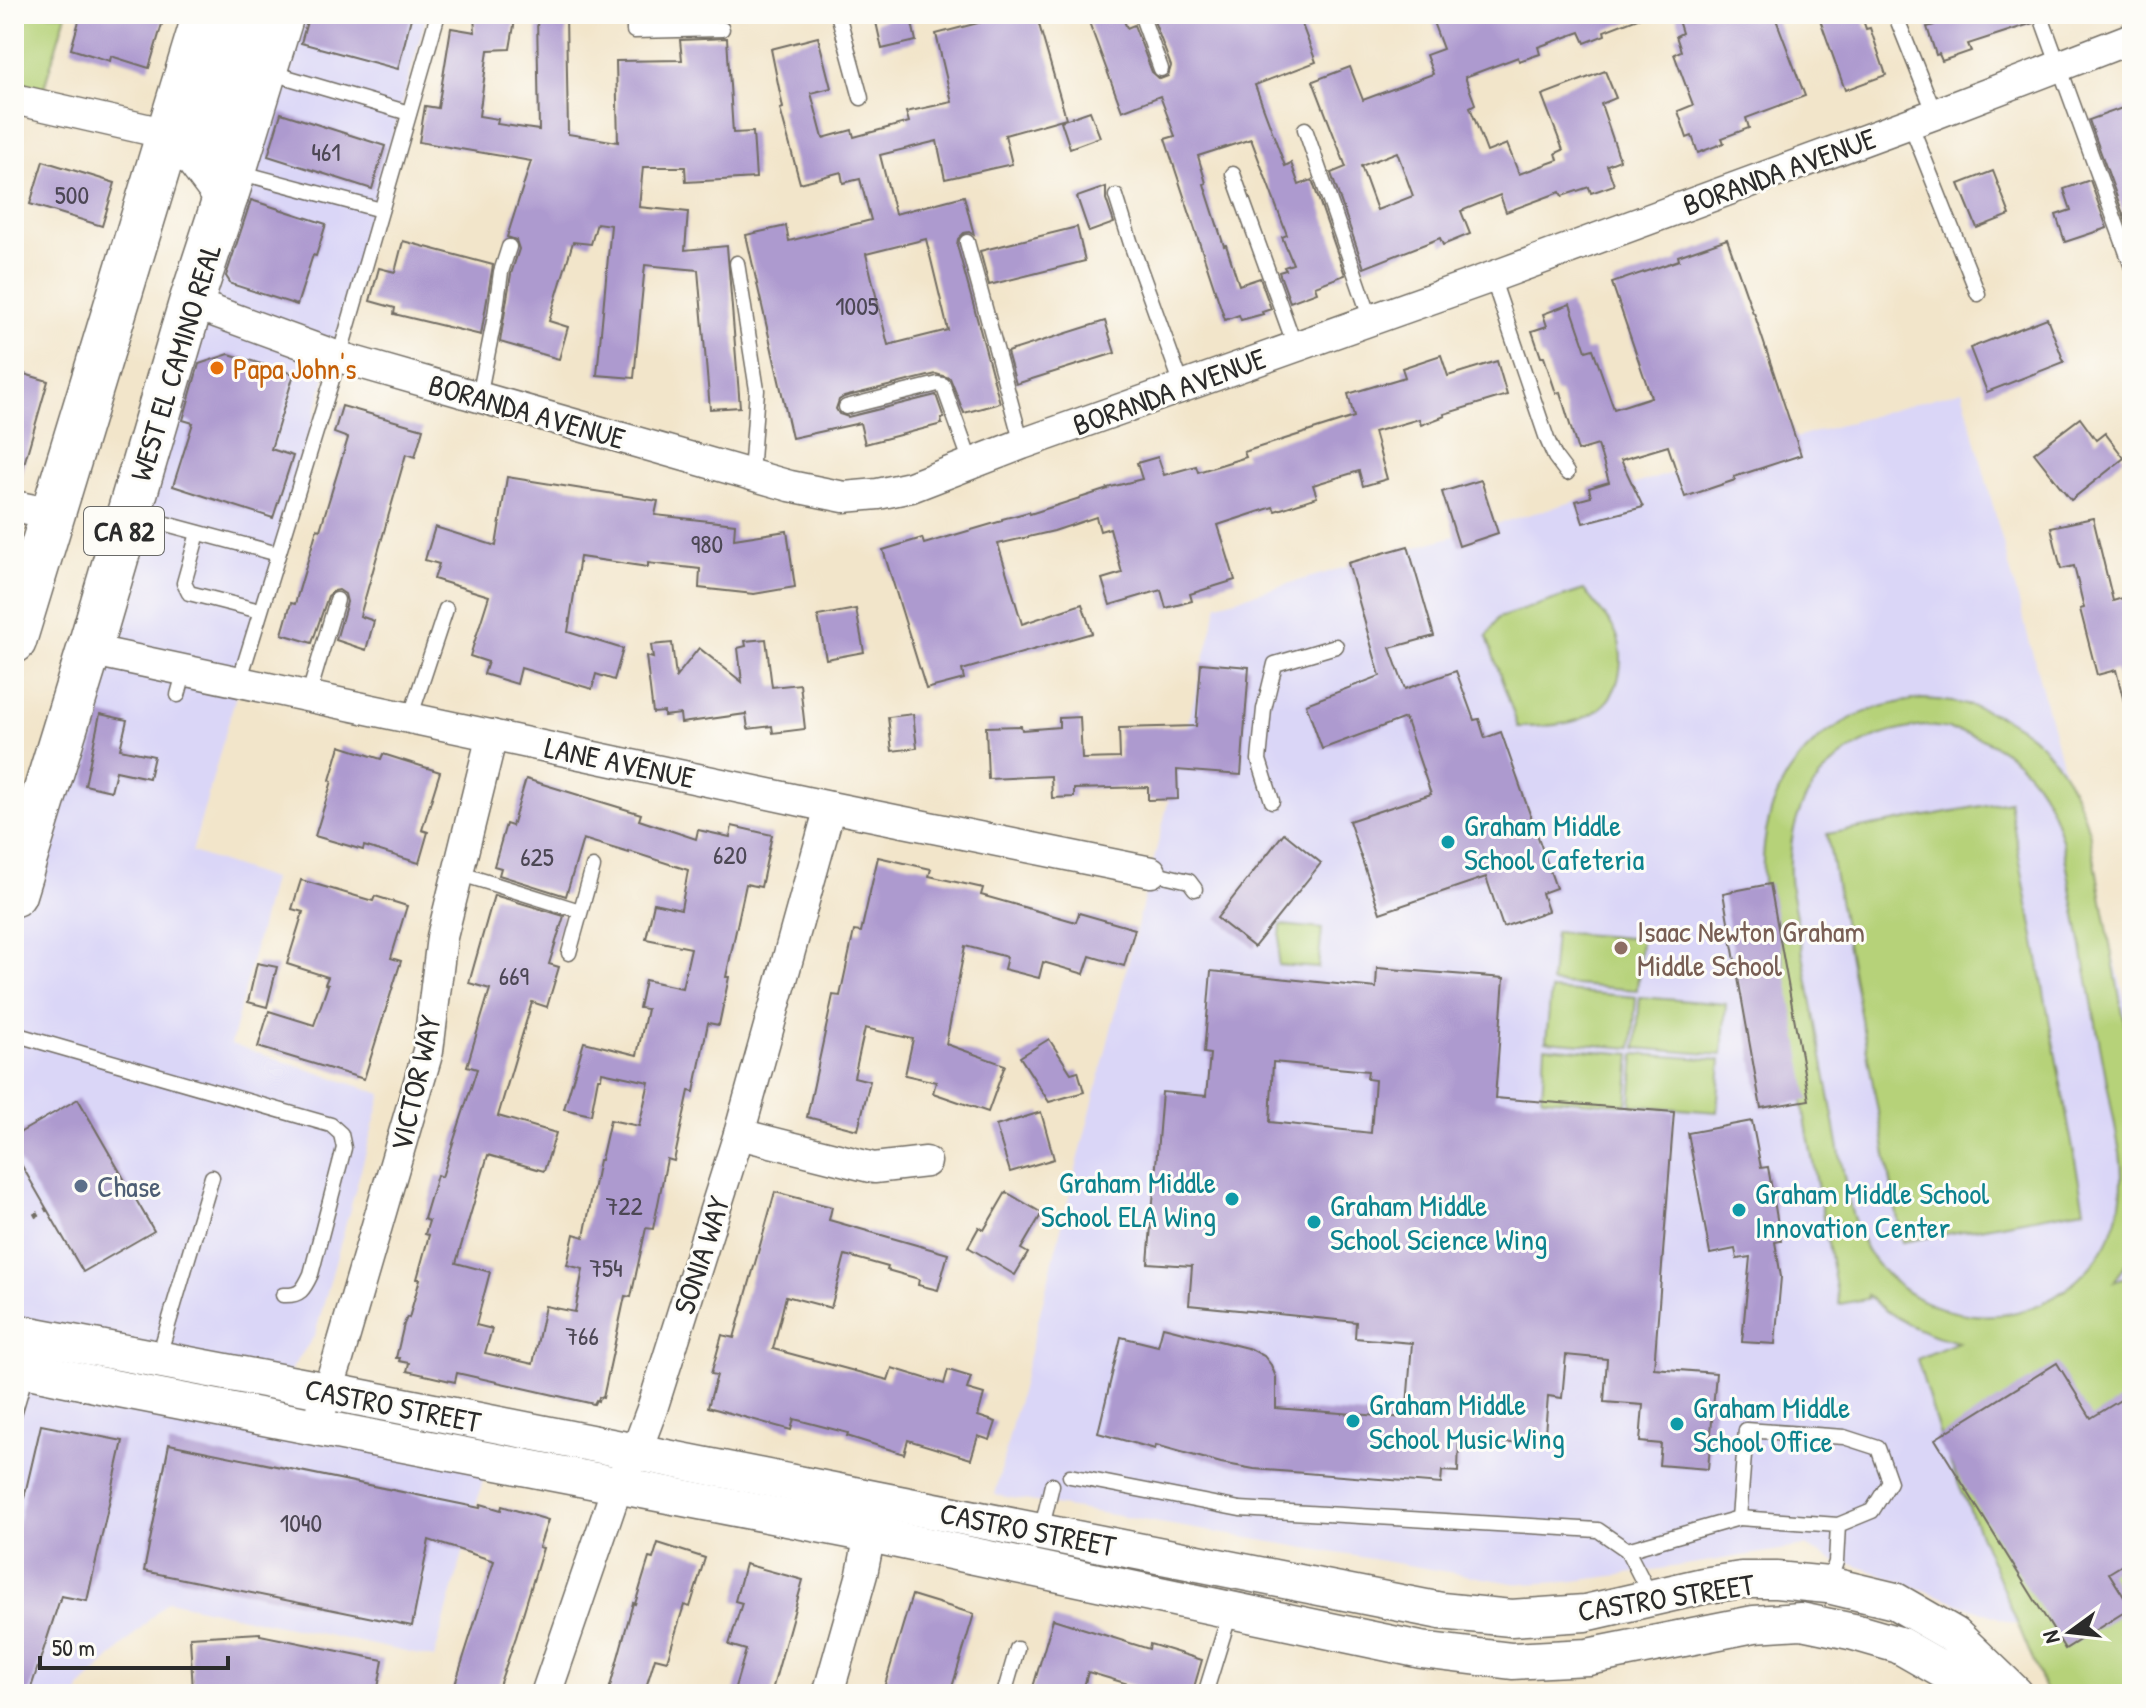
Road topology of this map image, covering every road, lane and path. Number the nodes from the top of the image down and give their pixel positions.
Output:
1 (205, 14) edge
2 (240, 14) edge
3 (282, 14) edge
4 (438, 14) edge
5 (634, 14) edge
6 (838, 14) edge
7 (1141, 14) edge
8 (1895, 14) edge
9 (2040, 14) edge
10 (722, 29) dead end
11 (2132, 38) edge
12 (2058, 67) junction
13 (1161, 69) dead end
14 (265, 70) junction
15 (861, 98) dead end
16 (14, 99) edge
17 (409, 113) junction
18 (1923, 118) junction
19 (1305, 129) dead end
20 (168, 134) junction
21 (1233, 174) dead end
22 (230, 183) junction
23 (1116, 196) dead end
24 (381, 210) junction
25 (967, 242) dead end
26 (509, 247) dead end
27 (737, 263) dead end
28 (2132, 267) edge
29 (1492, 277) junction
30 (1978, 294) dead end
31 (191, 303) junction
32 (1371, 320) junction
33 (1295, 346) junction
34 (339, 357) junction
35 (1183, 388) junction
36 (479, 397) junction
37 (846, 407) dead end
38 (1022, 444) junction
39 (971, 463) junction
40 (1567, 473) dead end
41 (751, 475) junction
42 (33, 510) edge
43 (129, 514) junction
44 (198, 533) junction
45 (278, 554) junction
46 (337, 600) dead end
47 (446, 609) dead end
48 (260, 611) junction
49 (14, 641) edge
50 (1336, 646) dead end
51 (89, 650) junction
52 (239, 682) junction
53 (308, 697) junction
54 (410, 718) junction
55 (492, 735) junction
56 (1272, 801) dead end
57 (830, 807) junction
58 (593, 867) dead end
59 (1151, 872) joint
60 (458, 873) junction
61 (1195, 889) dead end
62 (14, 894) edge
63 (580, 911) junction
64 (569, 953) dead end
65 (14, 1034) edge
66 (739, 1134) junction
67 (926, 1162) dead end
68 (212, 1177) dead end
69 (47, 1209) dead end
70 (34, 1216) dead end
71 (283, 1295) dead end
72 (14, 1332) edge
73 (158, 1359) junction
74 (21, 1368) edge
75 (327, 1391) junction
76 (14, 1414) edge
77 (316, 1426) junction
78 (636, 1452) junction
79 (1070, 1476) dead end
80 (618, 1484) junction
81 (1052, 1485) dead end
82 (1739, 1518) junction
83 (1838, 1525) junction
84 (1041, 1532) junction
85 (870, 1534) junction
86 (1627, 1550) junction
87 (1828, 1585) junction
88 (1652, 1598) junction
89 (1231, 1610) junction
90 (1017, 1649) dead end
91 (546, 1694) edge
92 (828, 1694) edge
93 (1004, 1694) edge
94 (1205, 1694) edge
95 (1968, 1694) edge
96 (2015, 1694) edge

1 - 20 main road, CA 82
2 - 22 main road
3 - 14 main road, WEST EL CAMINO REAL / CA 82
4 - 17 lane
5 - 10 lane
6 - 15 lane
7 - 13 lane
8 - 18 lane
9 - 12 lane
11 - 12 street, BORANDA AVENUE
12 - 18 street, BORANDA AVENUE
12 - 28 lane
14 - 17 lane
14 - 22 main road, WEST EL CAMINO REAL / CA 82
16 - 20 street
17 - 24 lane
18 - 29 street, BORANDA AVENUE
18 - 30 lane
19 - 32 lane
20 - 42 main road, CA 82
21 - 33 lane
22 - 24 lane
22 - 31 main road, WEST EL CAMINO REAL / CA 82
23 - 35 lane
24 - 34 lane
25 - 38 lane
26 - 36 lane
27 - 41 lane
29 - 32 street, BORANDA AVENUE
29 - 40 lane
31 - 34 street, BORANDA AVENUE
31 - 43 main road, WEST EL CAMINO REAL / CA 82
32 - 33 street, BORANDA AVENUE
33 - 35 street, BORANDA AVENUE
34 - 36 street, BORANDA AVENUE
34 - 45 lane
35 - 38 street, BORANDA AVENUE
36 - 41 street, BORANDA AVENUE
37 - 39 lane
38 - 39 street, BORANDA AVENUE
39 - 41 street, BORANDA AVENUE
42 - 49 main road, CA 82
43 - 44 lane
43 - 51 main road, WEST EL CAMINO REAL / CA 82
44 - 45 lane
44 - 48 lane
45 - 48 lane
46 - 53 lane
47 - 54 lane
48 - 52 lane
50 - 56 lane
51 - 52 street, LANE AVENUE
51 - 62 main road, WEST EL CAMINO REAL / CA 82
52 - 53 street, LANE AVENUE
53 - 54 street, LANE AVENUE
54 - 55 street, LANE AVENUE
55 - 57 street, LANE AVENUE
55 - 60 street, VICTOR WAY
57 - 59 street, LANE AVENUE
57 - 66 street, SONIA WAY
58 - 63 lane
59 - 61 lane
60 - 63 lane
60 - 75 street, VICTOR WAY
63 - 64 lane
65 - 71 lane
66 - 67 street
66 - 78 street, SONIA WAY
68 - 73 lane
69 - 70 path
72 - 73 street, CASTRO STREET
73 - 75 street, CASTRO STREET
74 - 76 lane
74 - 77 street, CASTRO STREET
75 - 77 street, VICTOR WAY
75 - 78 street, CASTRO STREET
77 - 80 street, CASTRO STREET
78 - 80 street, SONIA WAY
78 - 84 street, CASTRO STREET
79 - 86 lane
80 - 85 street, CASTRO STREET
80 - 91 street, SONIA WAY
81 - 84 lane
82 - 83 lane
82 - 83 lane
82 - 86 lane
83 - 87 lane
84 - 88 street, CASTRO STREET
85 - 89 street, CASTRO STREET
85 - 92 street
86 - 88 lane
87 - 88 street, CASTRO STREET
87 - 96 street, CASTRO STREET
89 - 94 lane
89 - 95 street, CASTRO STREET
90 - 93 lane

